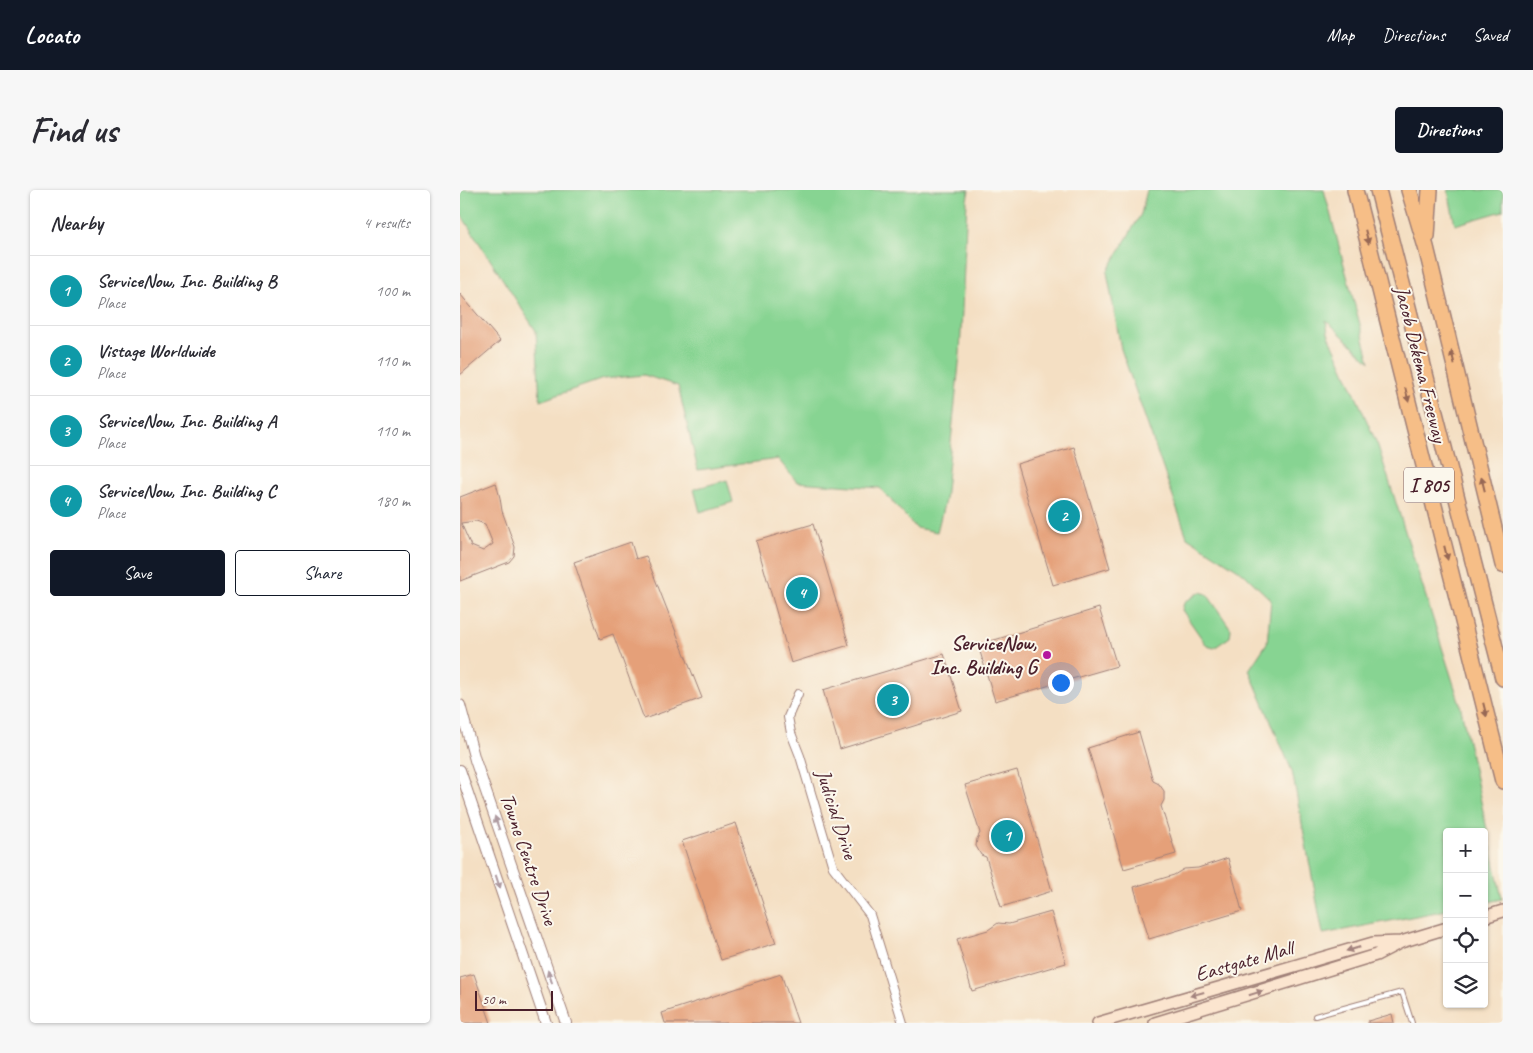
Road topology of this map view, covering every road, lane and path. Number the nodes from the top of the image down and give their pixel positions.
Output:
1 (1356, 190) edge
2 (1378, 190) edge
3 (1387, 190) edge
4 (1409, 190) edge
5 (1430, 190) edge
6 (1426, 247) junction
7 (1503, 565) edge
8 (1503, 648) edge
9 (1503, 678) edge
10 (798, 694) dead end
11 (460, 705) edge
12 (460, 770) edge
13 (1503, 781) edge
14 (1503, 911) edge
15 (1488, 916) edge
16 (1441, 930) edge
17 (1401, 942) junction
18 (1315, 1016) dead end
19 (546, 1023) edge
20 (566, 1023) edge
21 (903, 1023) edge
22 (1098, 1023) edge
23 (1155, 1023) edge
24 (1412, 1023) edge

1 -> 13 highway, Jacob Dekema Freeway / I 805
2 - 9 highway
3 - 8 highway
4 - 6 highway, Jacob Dekema Freeway / I 805
5 - 6 highway
7 -> 6 highway, Jacob Dekema Freeway / I 805
10 - 21 street, Judicial Drive
20 -> 11 street, Towne Centre Drive
12 -> 19 street, Towne Centre Drive
14 - 15 main road
16 - 17 main road, Eastgate Mall
17 -> 22 main road, Eastgate Mall
23 -> 17 main road, Eastgate Mall
18 - 24 lane

